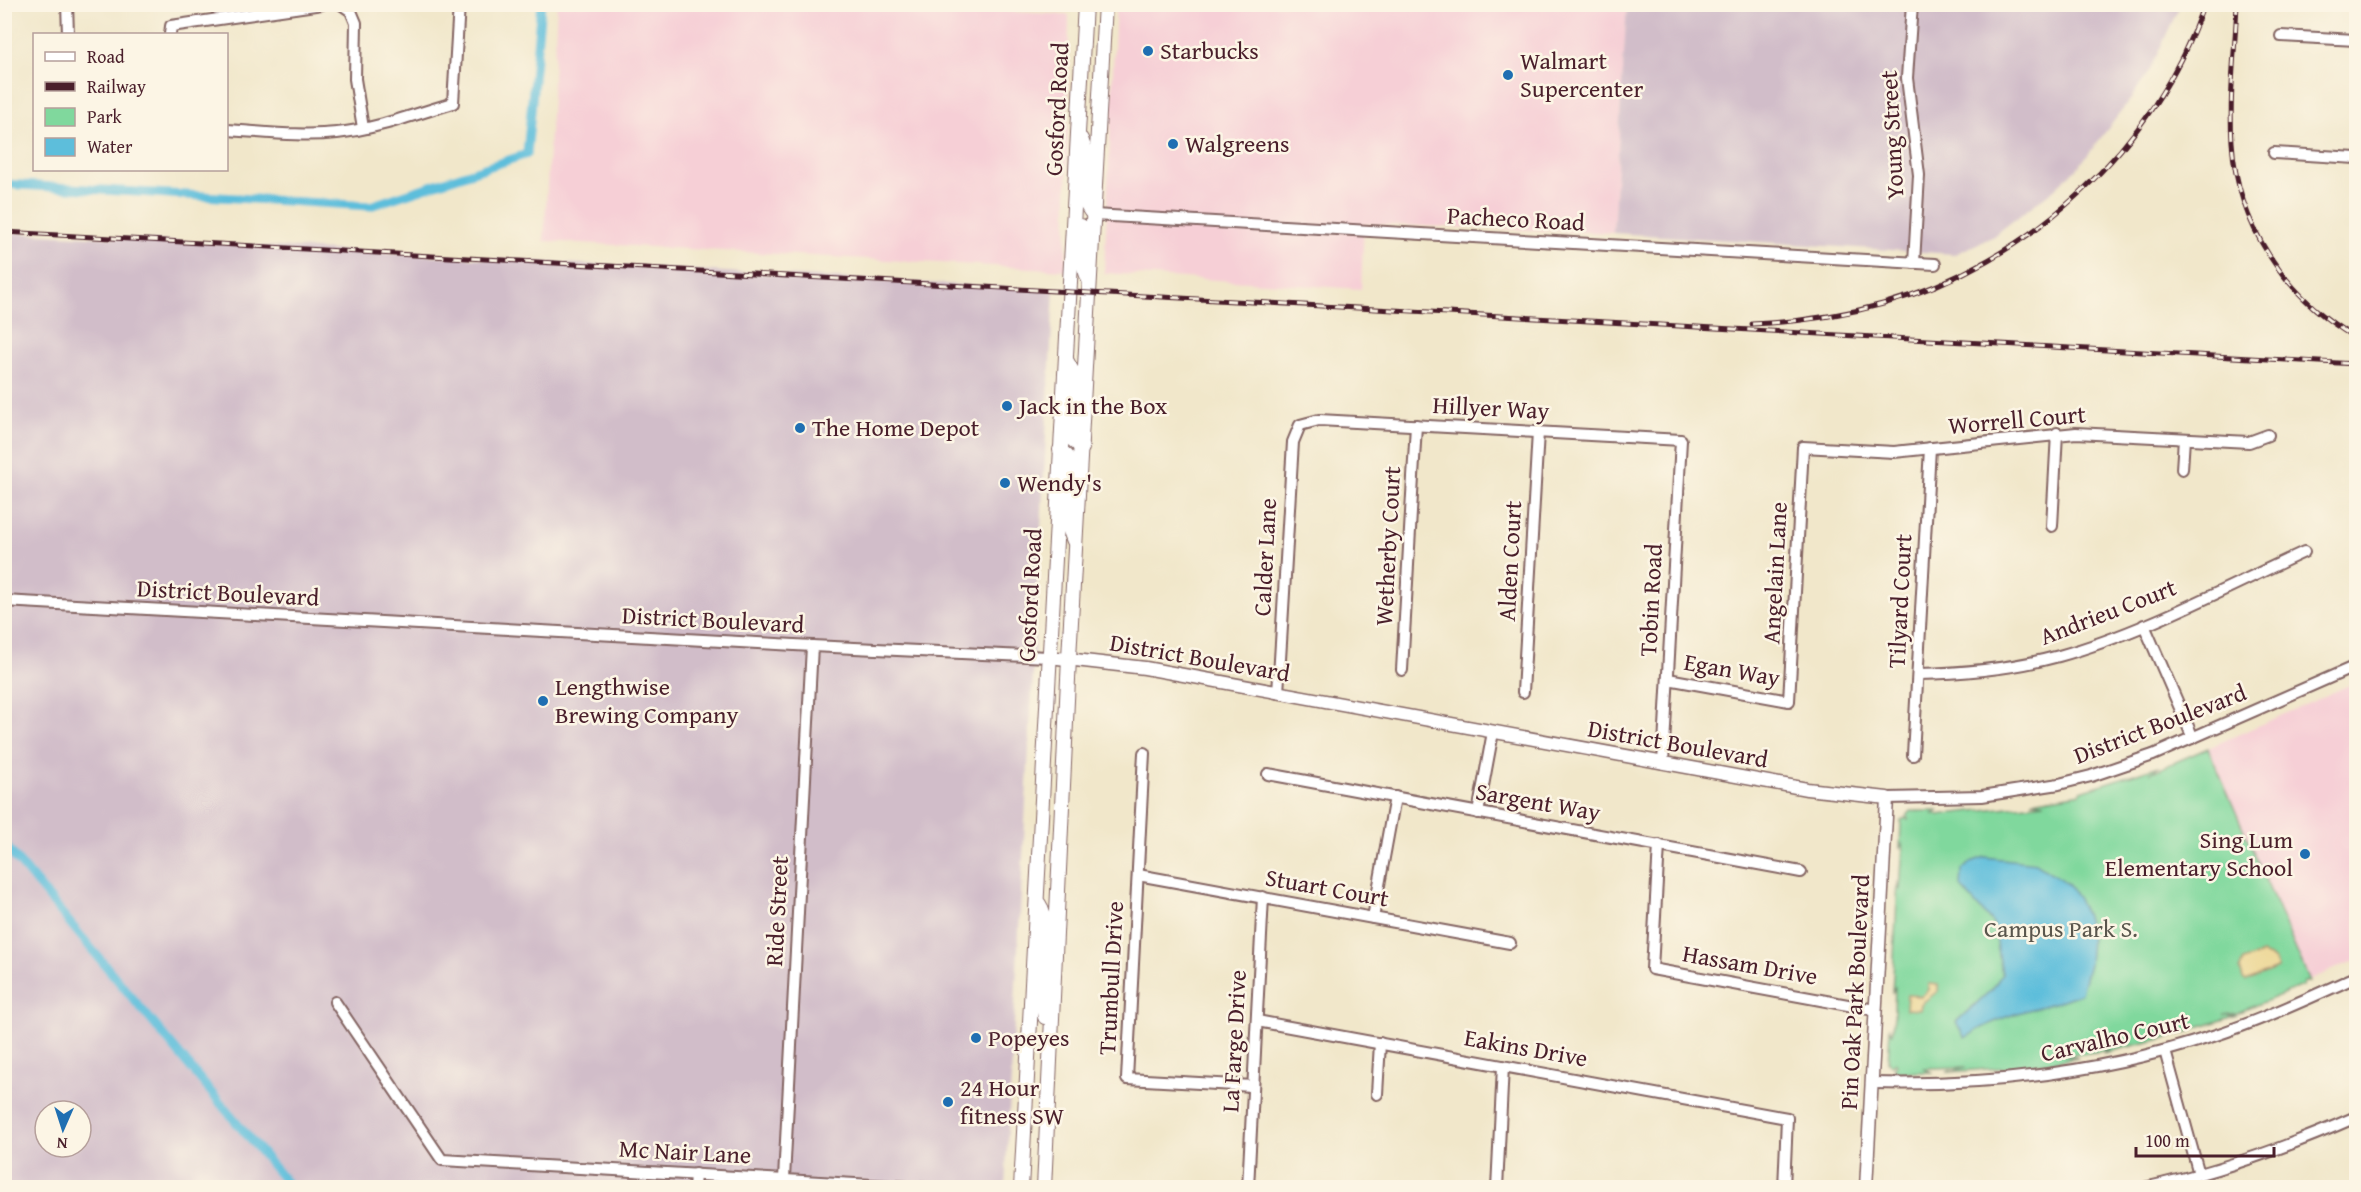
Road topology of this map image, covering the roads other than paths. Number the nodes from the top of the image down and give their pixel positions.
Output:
1 (67, 4) edge
2 (322, 4) edge
3 (459, 4) edge
4 (1085, 4) edge
5 (1105, 4) edge
6 (1912, 4) edge
7 (345, 7) edge
8 (170, 30) edge
9 (68, 33) edge
10 (2281, 36) dead end
11 (2356, 40) edge
12 (363, 128) junction
13 (1078, 128) junction
14 (228, 130) edge
15 (2274, 153) dead end
16 (2356, 158) edge
17 (1073, 210) junction
18 (1094, 215) junction
19 (1914, 263) junction
20 (1935, 264) dead end
21 (1091, 286) junction
22 (1065, 358) junction
23 (1300, 425) joint
24 (1416, 425) junction
25 (1538, 432) junction
26 (2057, 433) junction
27 (2268, 435) dead end
28 (2184, 439) junction
29 (1681, 440) joint
30 (1803, 447) joint
31 (1082, 448) junction
32 (1930, 448) junction
33 (1060, 450) junction
34 (2182, 469) dead end
35 (2052, 526) dead end
36 (1077, 549) junction
37 (2304, 552) dead end
38 (4, 601) edge
39 (2144, 625) junction
40 (812, 646) junction
41 (1049, 657) junction
42 (1069, 658) junction
43 (2356, 666) edge
44 (1402, 670) dead end
45 (1918, 674) junction
46 (1668, 679) junction
47 (1523, 692) dead end
48 (1278, 693) junction
49 (1789, 701) joint
50 (1492, 732) junction
51 (2193, 738) junction
52 (1144, 753) dead end
53 (1913, 755) dead end
54 (1663, 763) junction
55 (1269, 774) dead end
56 (1395, 797) junction
57 (1887, 798) junction
58 (1478, 813) junction
59 (1659, 846) junction
60 (1801, 872) dead end
61 (1138, 874) junction
62 (1263, 897) junction
63 (1037, 901) junction
64 (1373, 918) junction
65 (1510, 943) dead end
66 (2356, 977) edge
67 (335, 1002) dead end
68 (1875, 1010) junction
69 (1257, 1021) junction
70 (1050, 1040) junction
71 (1380, 1043) junction
72 (2165, 1051) junction
73 (1503, 1066) junction
74 (1872, 1083) junction
75 (1253, 1086) junction
76 (1377, 1094) dead end
77 (2356, 1117) edge
78 (694, 1174) junction
79 (2199, 1174) junction
80 (784, 1179) junction
81 (694, 1188) edge
82 (925, 1188) edge
83 (1022, 1188) edge
84 (1044, 1188) edge
85 (1248, 1188) edge
86 (1497, 1188) edge
87 (1784, 1188) edge
88 (1866, 1188) edge
89 (2144, 1188) edge

1 - 9 street
2 - 8 street
3 - 12 street
4 - 13 main road, Gosford Road
5 - 18 main road, Gosford Road
6 - 19 street, Young Street
7 - 12 street
10 - 11 street
12 - 14 street
13 - 17 main road, Gosford Road
13 - 18 main road
15 - 16 street
17 - 21 main road
17 - 22 main road, Gosford Road
18 - 19 street, Pacheco Road
18 - 21 main road, Gosford Road
19 - 20 street, Pacheco Road
21 - 31 main road, Gosford Road
22 - 31 main road
22 - 33 main road, Gosford Road
23 - 24 street, Hillyer Way
23 - 48 street, Calder Lane
24 - 25 street, Hillyer Way
24 - 44 street, Wetherby Court
25 - 29 street, Hillyer Way
25 - 47 street, Alden Court
26 - 28 street, Worrell Court
26 - 32 street, Worrell Court
26 - 35 street
27 - 28 street, Worrell Court
28 - 34 street
29 - 46 street, Tobin Road
30 - 32 street, Worrell Court
30 - 49 street, Angelain Lane
31 - 36 main road, Gosford Road
32 - 45 street, Tilyard Court
33 - 36 main road
33 - 41 main road, Gosford Road
36 - 42 main road, Gosford Road
37 - 39 street, Andrieu Court
38 - 40 street, District Boulevard
39 - 45 street, Andrieu Court
39 - 51 street
40 - 41 street, District Boulevard
40 - 80 street, Ride Street
41 - 42 street, District Boulevard
41 - 63 main road, Gosford Road
42 - 48 street, District Boulevard
42 - 70 main road, Gosford Road
43 - 51 street, District Boulevard
45 - 53 street, Tilyard Court
46 - 49 street, Egan Way
46 - 54 street, Tobin Road
48 - 50 street, District Boulevard
50 - 54 street, District Boulevard
50 - 58 street
51 - 57 street, District Boulevard
52 - 61 street, Trumbull Drive
54 - 57 street, District Boulevard
55 - 56 street, Sargent Way
56 - 58 street, Sargent Way
56 - 64 street
57 - 68 street, Pin Oak Park Boulevard
58 - 59 street, Sargent Way
59 - 60 street, Sargent Way
59 - 68 street, Hassam Drive
61 - 62 street, Stuart Court
61 - 75 street, Trumbull Drive
62 - 64 street, Stuart Court
62 - 69 street, La Farge Drive
63 - 70 main road
63 - 83 main road, Gosford Road
64 - 65 street, Stuart Court
66 - 72 street, Carvalho Court
67 - 78 street, Mc Nair Lane
68 - 74 street, Pin Oak Park Boulevard
69 - 71 street, Eakins Drive
69 - 75 street, La Farge Drive
70 - 84 main road, Gosford Road
71 - 73 street, Eakins Drive
71 - 76 street
72 - 74 street, Carvalho Court
72 - 79 street
73 - 86 street
73 - 87 street, Eakins Drive
74 - 88 street, Pin Oak Park Boulevard
75 - 85 street, La Farge Drive
77 - 79 street
78 - 80 street, Mc Nair Lane
78 - 81 street
79 - 89 street
80 - 82 street, Mc Nair Lane

